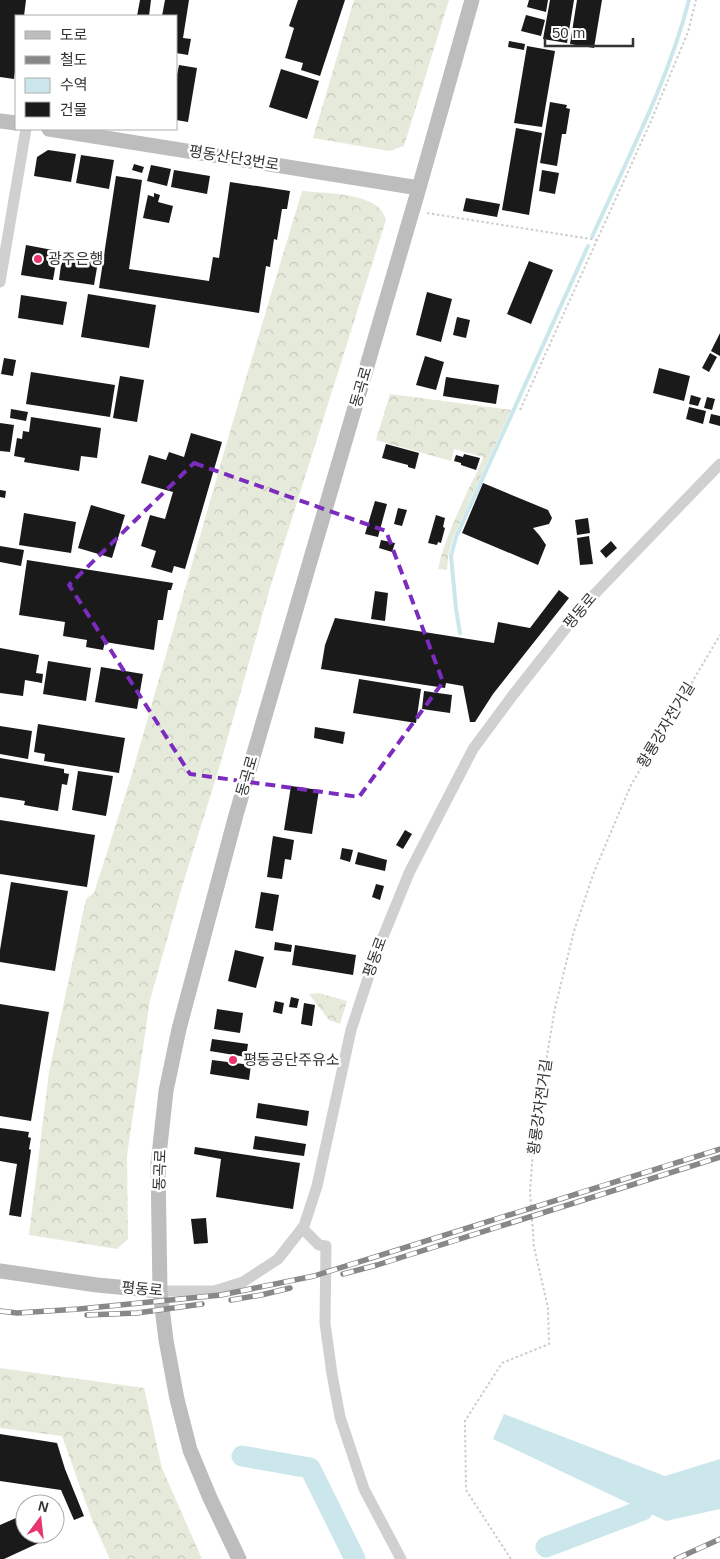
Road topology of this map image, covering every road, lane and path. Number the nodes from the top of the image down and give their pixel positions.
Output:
1 (472, 0) edge
2 (696, 0) edge
3 (0, 121) edge
4 (15, 124) edge
5 (26, 130) edge
6 (55, 130) edge
7 (419, 188) junction
8 (412, 210) junction
9 (597, 240) junction
10 (0, 282) edge
11 (520, 410) dead end
12 (720, 464) edge
13 (720, 635) edge
14 (302, 1228) junction
15 (0, 1271) edge
16 (160, 1291) junction
17 (239, 1559) edge
18 (401, 1559) edge
19 (511, 1559) edge

1 - 7 main road, 동곡로
2 - 9 path
3 - 4 main road
5 - 10 street
6 - 7 main road, 평동산단3번로
7 - 8 main road, 동곡로
8 - 9 path
8 - 16 main road, 동곡로
9 - 11 path
12 - 14 street, 평동로
13 - 19 path, 황룡강자전거길
14 - 16 street, 평동로
14 - 18 street
15 - 16 main road, 평동로
16 - 17 main road, 동곡로

